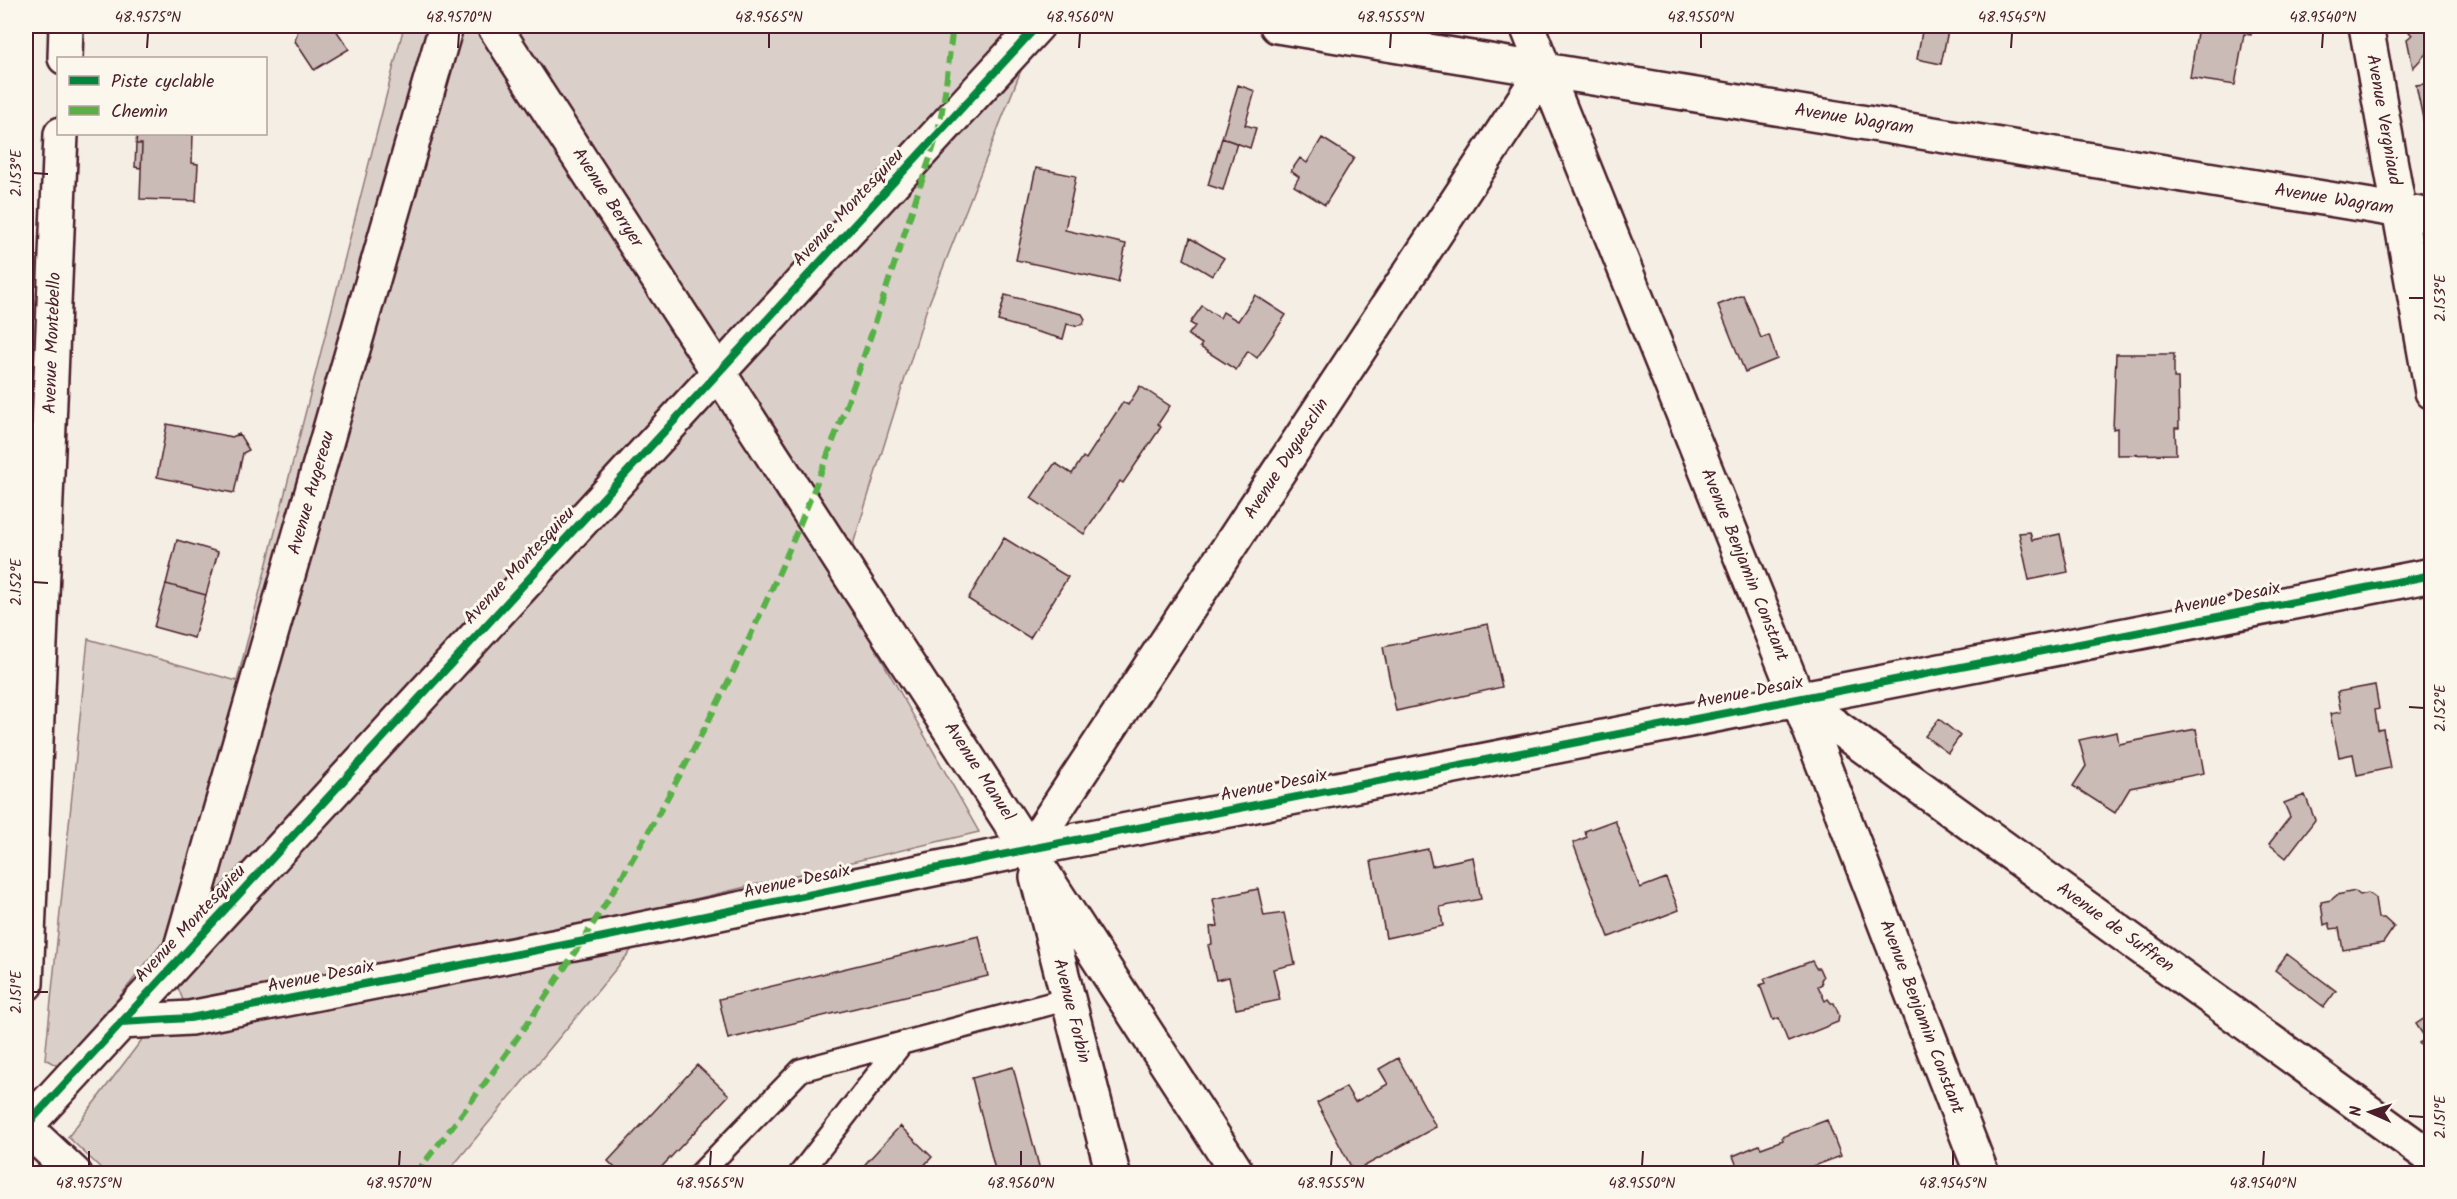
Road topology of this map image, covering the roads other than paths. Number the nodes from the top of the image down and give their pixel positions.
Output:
1 (66, 26) edge
2 (446, 26) edge
3 (495, 26) edge
4 (1037, 26) edge
5 (1277, 26) edge
6 (1527, 26) edge
7 (2366, 26) edge
8 (65, 57) edge
9 (1544, 69) junction
10 (62, 135) edge
11 (2399, 211) junction
12 (2432, 216) edge
13 (719, 371) junction
14 (2432, 392) edge
15 (2432, 575) edge
16 (1798, 699) junction
17 (31, 741) edge
18 (1030, 849) junction
19 (177, 961) junction
20 (26, 984) edge
21 (1068, 999) junction
22 (121, 1022) junction
23 (902, 1043) junction
24 (26, 1127) edge
25 (2432, 1158) edge
26 (75, 1173) edge
27 (700, 1173) edge
28 (800, 1173) edge
29 (1113, 1173) edge
30 (1238, 1173) edge
31 (1982, 1173) edge

1 - 8 street
2 - 19 street, Avenue Augereau
3 - 13 street, Avenue Berryer
4 - 13 street, Avenue Montesquieu
5 - 9 street, Avenue Wagram
6 - 9 street, Avenue Benjamin Constant
7 - 11 street, Avenue Vergniaud
9 - 11 street, Avenue Wagram
9 - 16 street, Avenue Benjamin Constant
9 - 18 street, Avenue Duguesclin
10 - 17 street, Avenue Montebello
11 - 12 street, Avenue Wagram
11 - 14 street, Avenue Vergniaud
13 - 18 street, Avenue Manuel
13 - 19 street, Avenue Montesquieu
15 - 16 street, Avenue Desaix
16 - 18 street, Avenue Desaix
16 - 25 street, Avenue de Suffren
16 - 31 street, Avenue Benjamin Constant
17 - 20 street, Avenue Montebello
18 - 21 street, Avenue Forbin
18 - 22 street, Avenue Desaix
18 - 30 street, Avenue Manuel
19 - 22 street, Avenue Montesquieu
21 - 23 lane
21 - 29 street, Avenue Forbin
22 - 24 street, Avenue Montesquieu
23 - 27 lane
23 - 28 lane
24 - 26 street

